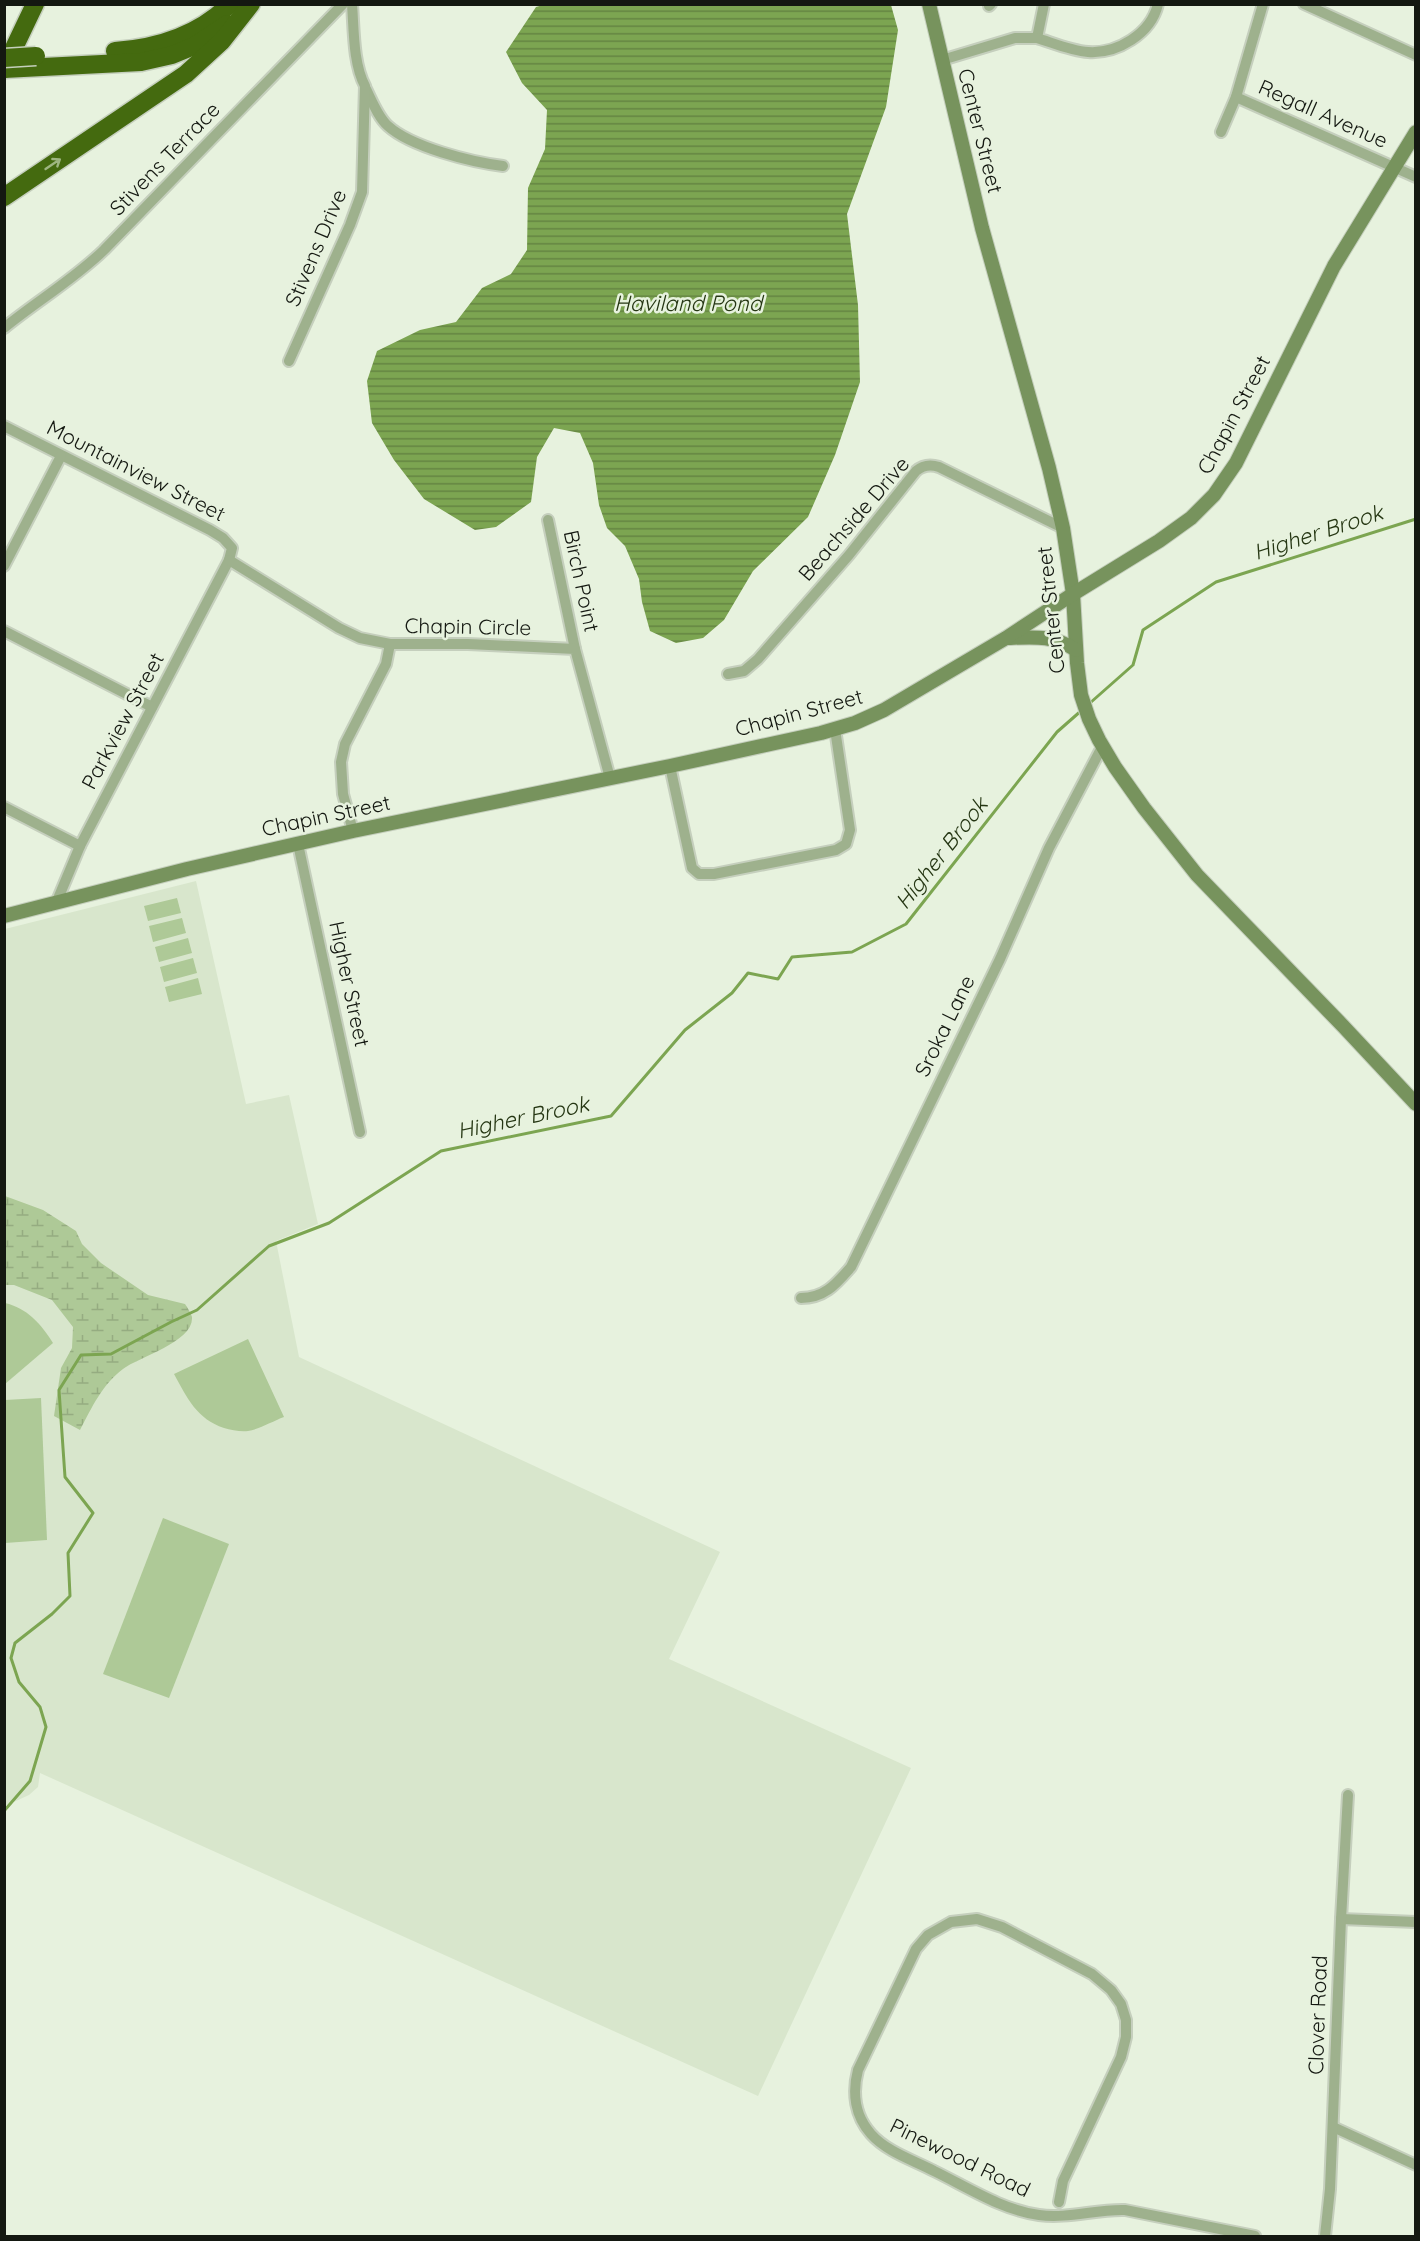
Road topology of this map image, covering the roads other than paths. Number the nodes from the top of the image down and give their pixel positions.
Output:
1 (35, 4) edge
2 (230, 4) edge
3 (246, 4) edge
4 (251, 4) edge
5 (343, 4) edge
6 (352, 4) edge
7 (929, 4) edge
8 (1044, 4) edge
9 (1158, 4) edge
10 (1263, 4) edge
11 (1304, 4) edge
12 (1037, 38) junction
13 (1416, 55) edge
14 (4, 58) edge
15 (942, 60) junction
16 (36, 61) junction
17 (4, 69) edge
18 (365, 86) junction
19 (1236, 97) junction
20 (1221, 132) dead end
21 (1416, 132) edge
22 (503, 166) dead end
23 (1394, 167) junction
24 (1416, 177) edge
25 (4, 197) edge
26 (4, 328) edge
27 (289, 361) dead end
28 (4, 426) edge
29 (61, 456) junction
30 (548, 520) dead end
31 (1063, 528) junction
32 (229, 561) junction
33 (4, 567) edge
34 (1073, 594) junction
35 (4, 631) edge
36 (1006, 638) junction
37 (390, 644) junction
38 (575, 649) junction
39 (1076, 651) junction
40 (728, 674) dead end
41 (152, 707) junction
42 (835, 729) junction
43 (1102, 747) junction
44 (670, 766) junction
45 (610, 778) junction
46 (4, 807) edge
47 (353, 831) junction
48 (298, 844) junction
49 (80, 846) junction
50 (57, 901) junction
51 (4, 916) edge
52 (1416, 1104) edge
53 (360, 1132) dead end
54 (801, 1298) dead end
55 (1348, 1795) dead end
56 (1341, 1919) junction
57 (1416, 1922) edge
58 (1333, 2127) junction
59 (1416, 2165) edge
60 (1059, 2202) dead end
61 (1255, 2236) edge
62 (1325, 2236) edge

1 - 17 highway
2 - 16 highway
3 - 16 highway
25 -> 4 highway
5 - 26 street, Stivens Terrace
6 - 18 street, Stivens Drive
7 - 15 main road, Center Street
8 - 12 street
9 - 12 street
10 - 19 street
11 - 13 street
12 - 15 street
14 - 16 highway, bridge
15 - 31 main road, Center Street
16 - 17 highway
18 - 22 street
18 - 27 street, Stivens Drive
19 - 20 street
19 - 23 street, Regall Avenue
21 - 23 main road, Chapin Street
23 - 24 street, Regall Avenue
23 - 34 main road, Chapin Street
28 - 29 street, Mountainview Street
29 - 32 street, Mountainview Street
29 - 33 street
30 - 38 street, Birch Point
31 - 34 main road, Center Street
31 - 40 street, Beachside Drive
32 - 37 street
32 - 41 street, Parkview Street
34 - 36 main road, Chapin Street
34 - 39 main road, Center Street
35 - 41 street
36 - 39 main road
36 - 42 main road, Chapin Street
37 - 38 street, Chapin Circle
37 - 47 street, Chapin Circle
38 - 45 street
39 - 43 main road, Center Street
41 - 49 street, Parkview Street
42 - 44 main road, Chapin Street
42 - 44 street
43 - 52 main road, Center Street
43 - 54 street, Sroka Lane
44 - 45 main road, Chapin Street
45 - 47 main road, Chapin Street
46 - 49 street
47 - 48 main road, Chapin Street
48 - 50 main road, Chapin Street
48 - 53 street, Higher Street
49 - 50 street, Parkview Street
50 - 51 main road, Chapin Street
55 - 56 street, Clover Road
56 - 57 street
56 - 58 street, Clover Road
58 - 59 street
58 - 62 street, Clover Road
60 - 61 street, Pinewood Road

